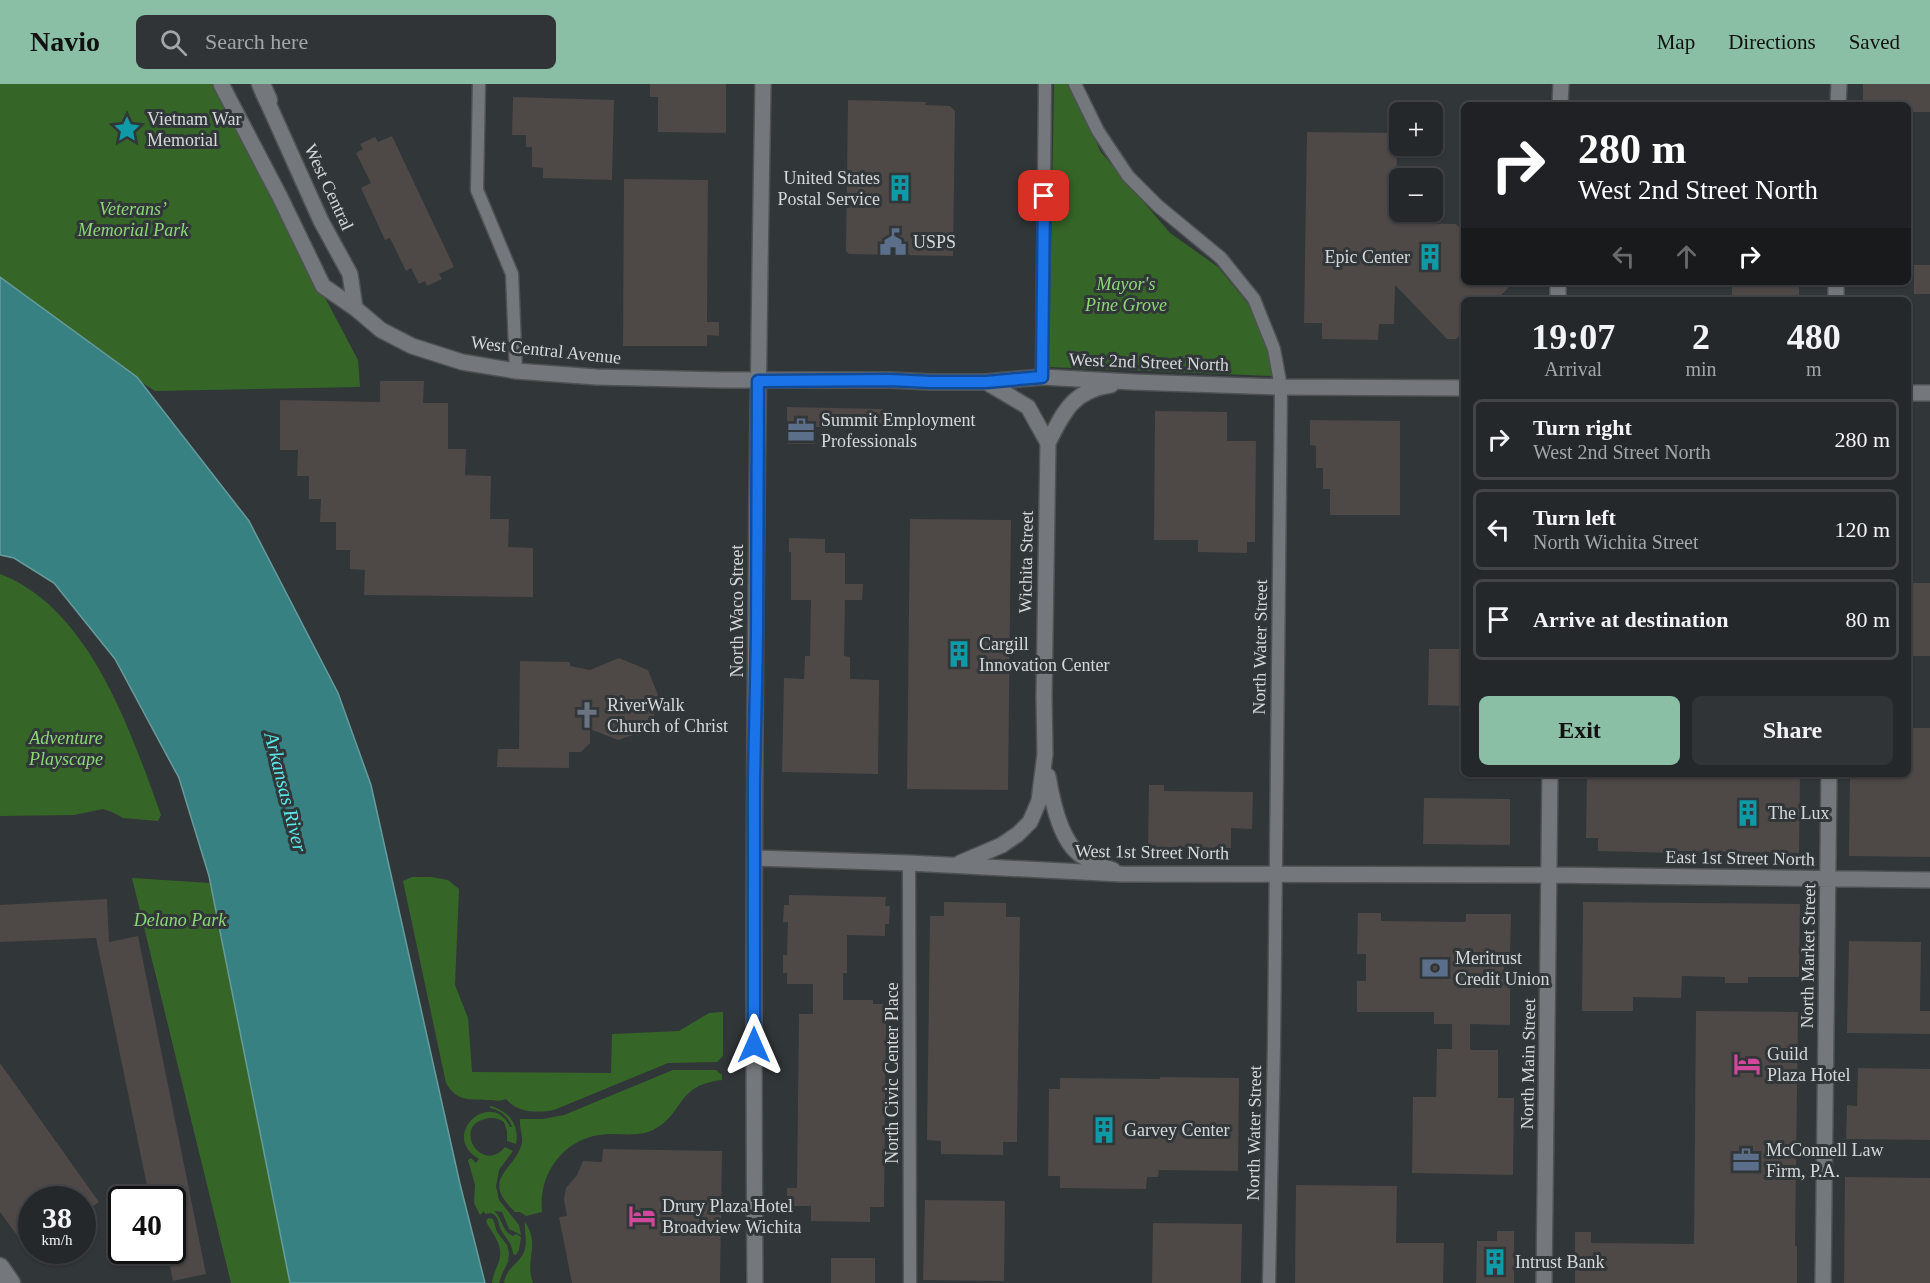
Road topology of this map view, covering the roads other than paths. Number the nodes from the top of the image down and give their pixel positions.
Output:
1 (220, 84) edge
2 (479, 84) edge
3 (763, 84) edge
4 (1045, 84) edge
5 (1075, 84) edge
6 (1561, 84) edge
7 (1839, 84) edge
8 (262, 90) edge
9 (1560, 102) edge
10 (1838, 102) edge
11 (355, 308) junction
12 (516, 370) junction
13 (1042, 377) junction
14 (689, 378) joint
15 (758, 381) junction
16 (986, 382) junction
17 (1133, 382) junction
18 (1281, 387) junction
19 (1461, 388) edge
20 (1911, 393) edge
21 (1930, 393) edge
22 (1048, 443) junction
23 (1045, 754) junction
24 (1550, 777) edge
25 (1829, 777) edge
26 (755, 858) junction
27 (909, 862) junction
28 (954, 865) junction
29 (1275, 873) junction
30 (1121, 874) junction
31 (1549, 874) junction
32 (1828, 879) junction
33 (1930, 880) edge
34 (0, 1267) edge
35 (11, 1283) edge
36 (755, 1283) edge
37 (910, 1283) edge
38 (1269, 1283) edge
39 (1544, 1283) edge
40 (1823, 1283) edge

1 - 11 street, West Central Avenue
2 - 12 street
3 - 15 street, North Waco Street
4 - 13 street
5 - 18 street, North Water Street
6 - 9 street
7 - 10 street
8 - 11 street, West Central
11 - 12 street, West Central Avenue
12 - 14 street, West Central Avenue
13 - 16 street, West 2nd Street North
13 - 17 street, West 2nd Street North
14 - 15 street, West 2nd Street North
15 - 16 street, West 2nd Street North
15 - 26 street, North Waco Street
16 - 22 street
17 - 18 street, West 2nd Street North
17 - 22 street
18 - 19 street, West 2nd Street North
18 - 29 street, North Water Street
20 - 21 street
22 - 23 street, Wichita Street
23 - 28 street
23 - 30 street
24 - 31 street, North Main Street
25 - 32 street, North Market Street
26 - 27 street, West 1st Street North
26 - 36 street, North Waco Street
27 - 28 street, West 1st Street North
27 - 37 street, North Civic Center Place
28 - 30 street, West 1st Street North
29 - 30 street, West 1st Street North
29 - 31 street, West 1st Street North
29 - 38 street, North Water Street
31 - 32 street, East 1st Street North
31 - 39 street, North Main Street
32 - 33 street, East 1st Street North
32 - 40 street, North Market Street
34 - 35 main road

